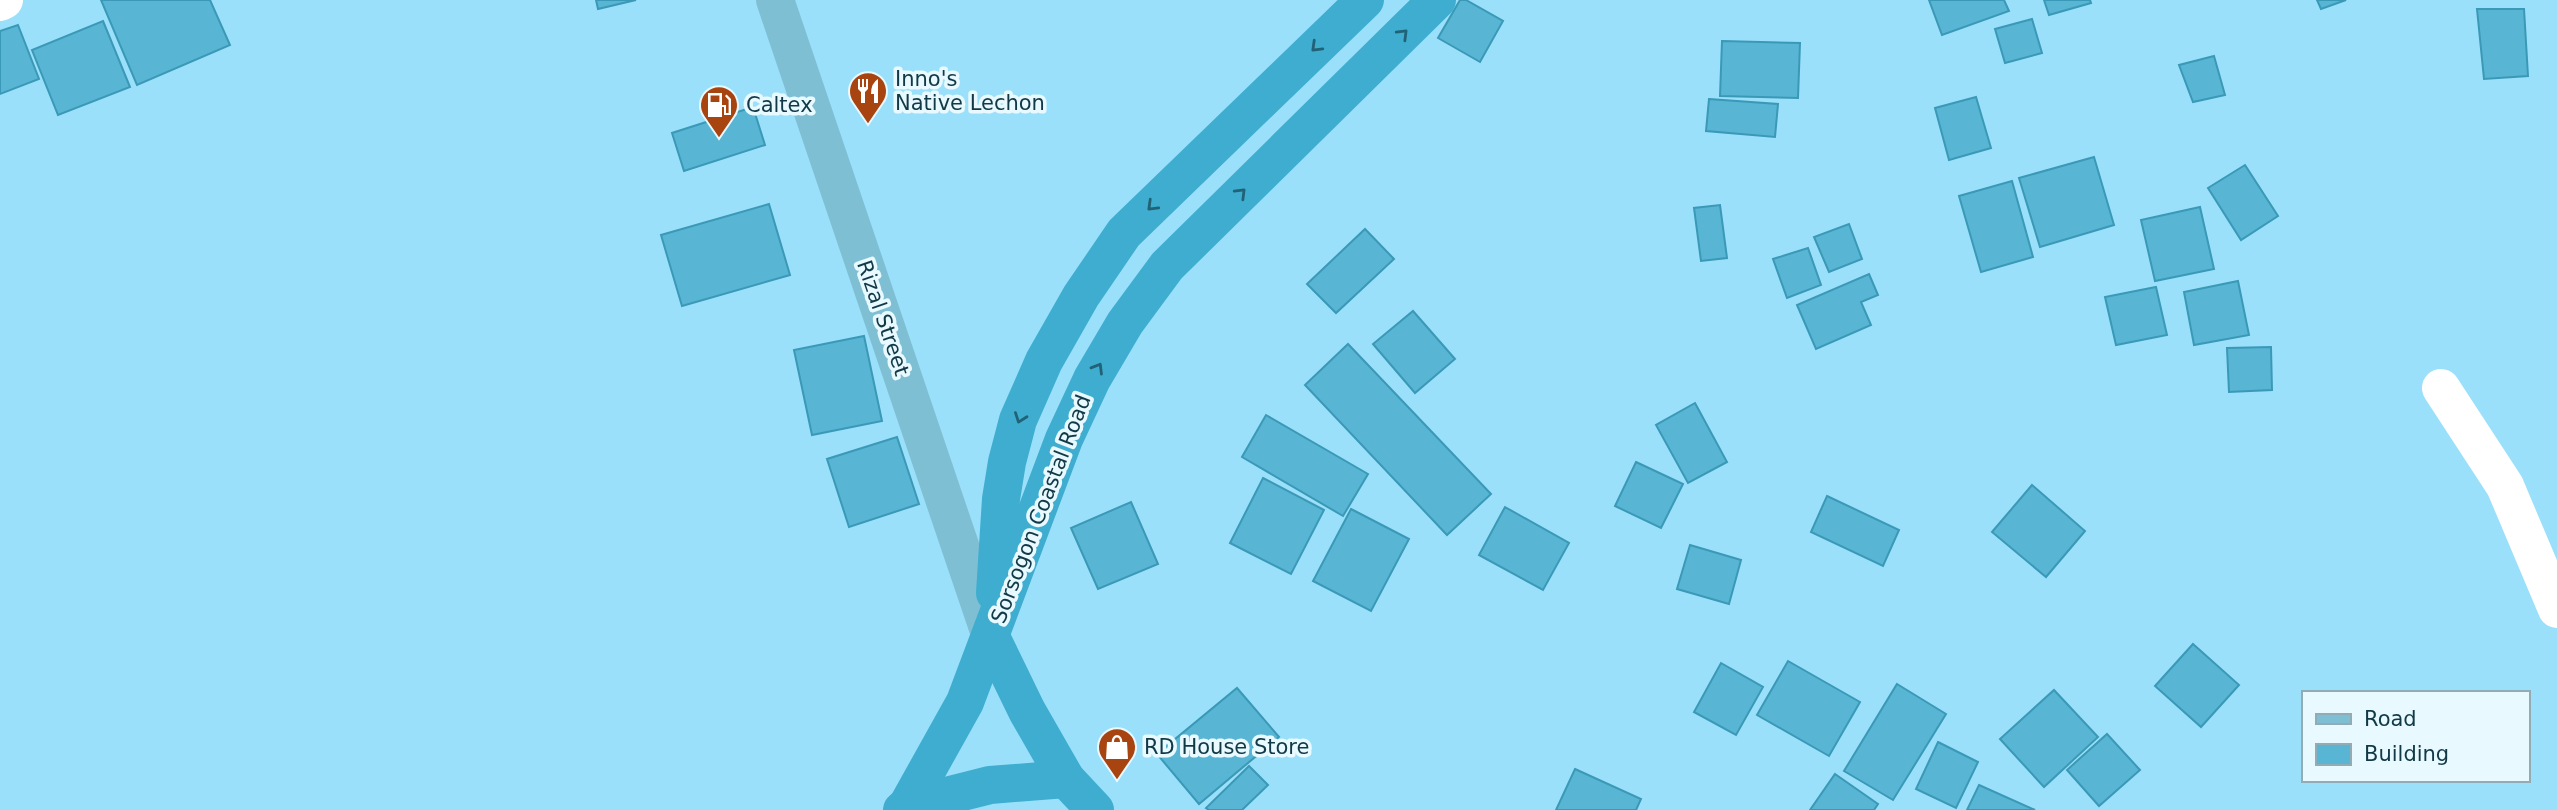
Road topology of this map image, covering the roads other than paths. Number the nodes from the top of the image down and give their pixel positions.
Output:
1 (775, 0) edge
2 (1365, 0) edge
3 (1437, 0) edge
4 (2441, 388) dead end
5 (2557, 609) edge
6 (991, 636) junction
7 (1066, 779) junction
8 (904, 808) edge
9 (1095, 810) edge

1 - 6 main road, Rizal Street
2 -> 6 highway, Sorsogon Coastal Road
6 -> 3 highway, Sorsogon Coastal Road
4 - 5 street
6 - 7 highway
6 - 8 highway
7 - 8 highway
7 - 9 highway

